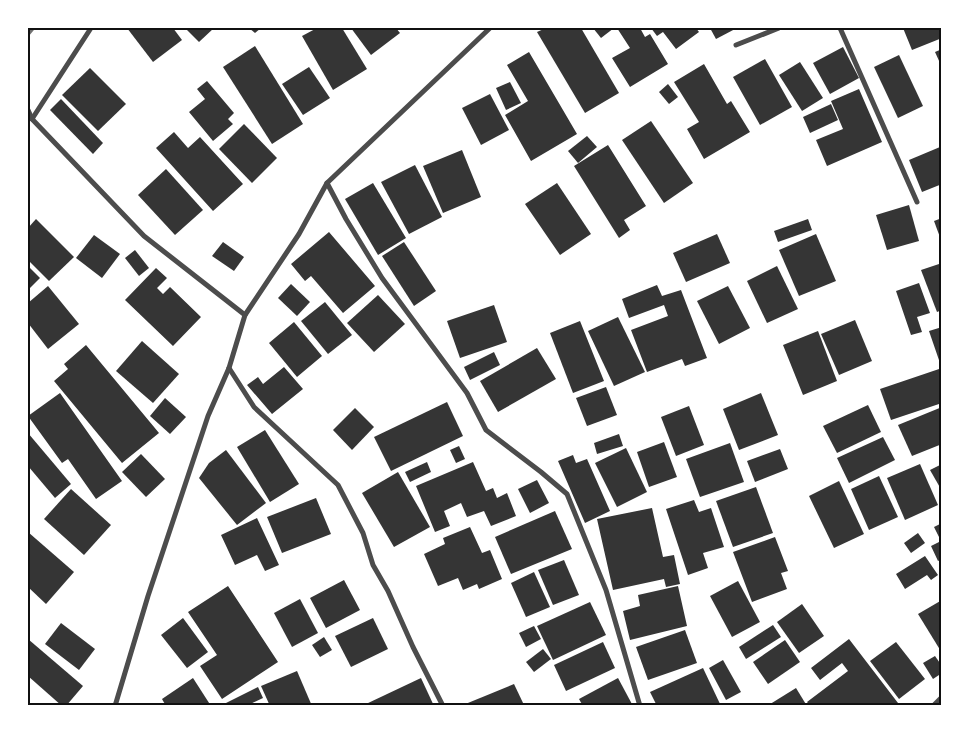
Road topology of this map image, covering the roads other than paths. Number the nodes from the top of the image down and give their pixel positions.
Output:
1 (91, 28) edge
2 (490, 28) edge
3 (779, 28) edge
4 (840, 28) edge
5 (736, 46) dead end
6 (28, 110) edge
7 (32, 119) junction
8 (327, 184) junction
9 (917, 202) dead end
10 (245, 315) junction
11 (229, 368) junction
12 (942, 697) edge
13 (115, 706) edge
14 (443, 706) edge
15 (640, 706) edge
16 (933, 706) edge

1 - 7 street
2 - 8 street
3 - 5 street
4 - 9 street
6 - 7 street
7 - 10 street
8 - 10 street
8 - 15 street
10 - 11 street
11 - 13 street
11 - 14 street
12 - 16 street

